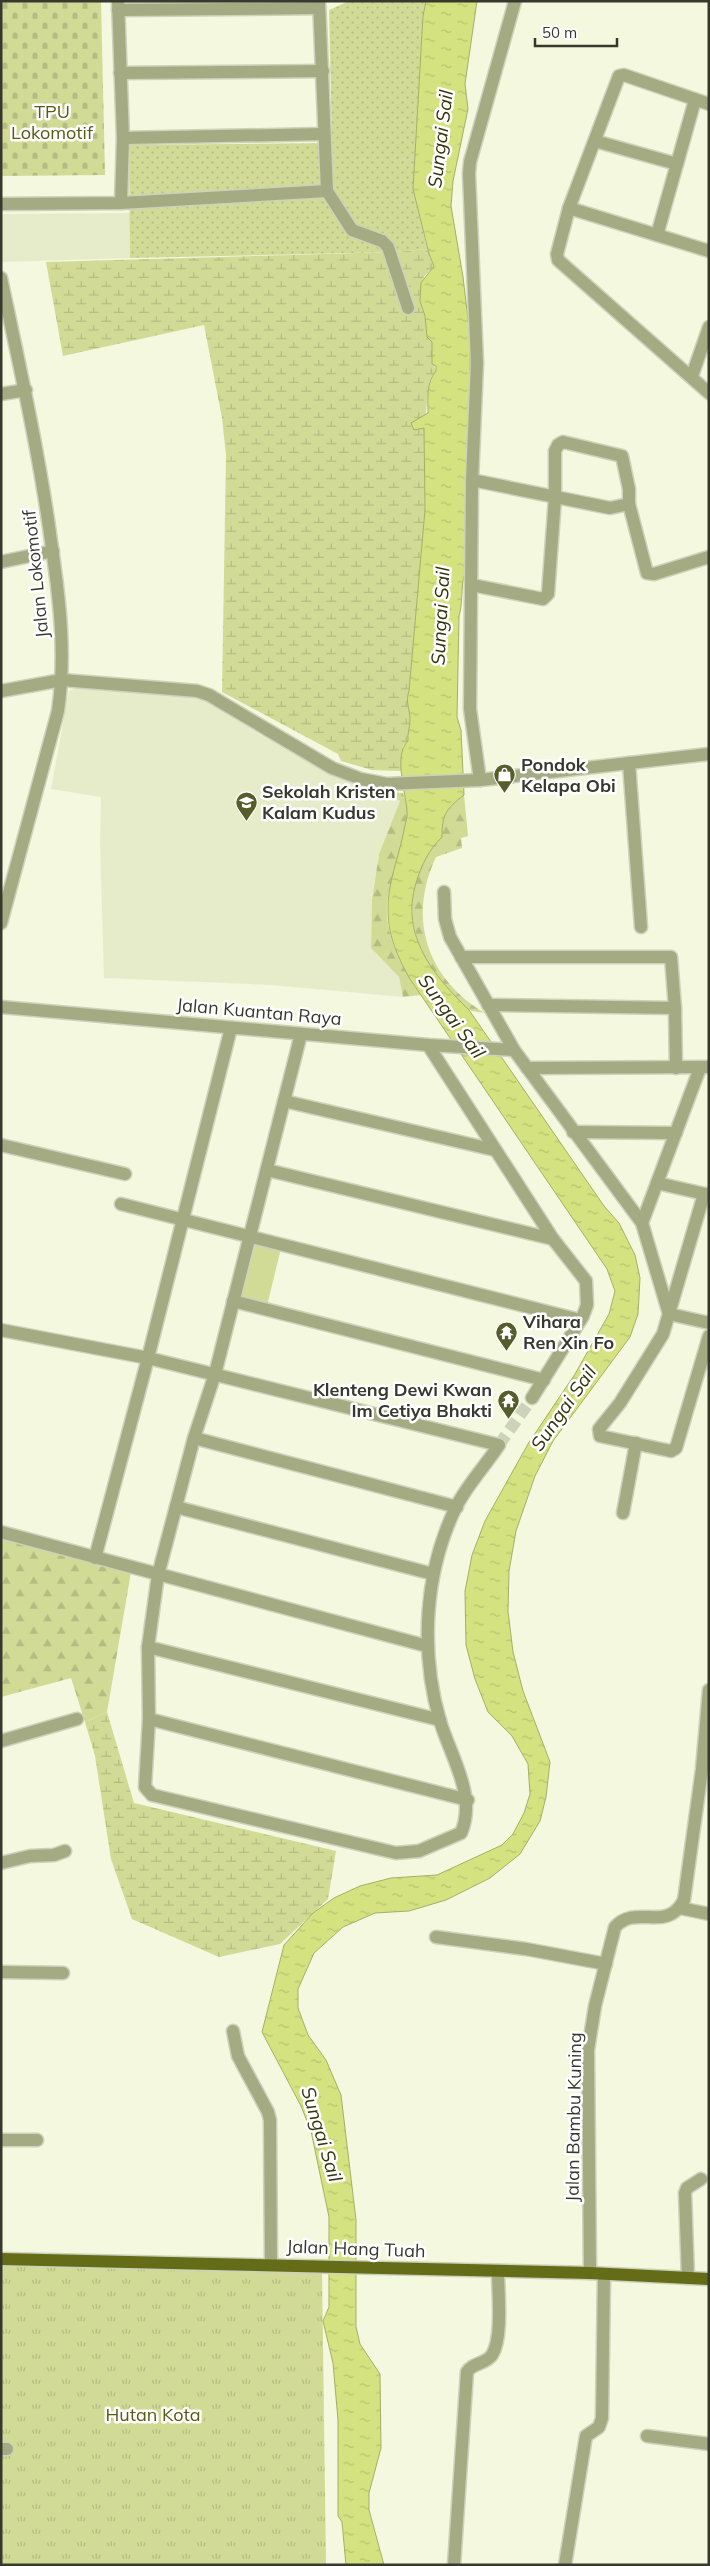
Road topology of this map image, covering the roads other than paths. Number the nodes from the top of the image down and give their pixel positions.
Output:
1 (515, 1) edge
2 (319, 4) edge
3 (118, 6) edge
4 (323, 71) junction
5 (120, 73) junction
6 (695, 100) junction
7 (709, 104) edge
8 (323, 134) junction
9 (123, 138) junction
10 (595, 141) junction
11 (677, 164) junction
12 (327, 191) junction
13 (121, 202) junction
14 (1, 204) edge
15 (569, 208) junction
16 (657, 235) junction
17 (709, 251) edge
18 (1, 278) edge
19 (408, 308) dead end
20 (709, 327) edge
21 (692, 376) junction
22 (26, 390) junction
23 (709, 393) edge
24 (1, 394) edge
25 (472, 480) junction
26 (555, 498) junction
27 (629, 504) junction
28 (53, 551) junction
29 (709, 557) edge
30 (1, 562) edge
31 (472, 585) junction
32 (62, 680) junction
33 (1, 691) edge
34 (709, 754) edge
35 (629, 763) junction
36 (475, 781) junction
37 (444, 892) dead end
38 (1, 923) edge
39 (642, 927) dead end
40 (461, 957) junction
41 (488, 1005) junction
42 (1, 1007) edge
43 (675, 1008) junction
44 (231, 1028) junction
45 (301, 1034) junction
46 (428, 1045) junction
47 (509, 1050) junction
48 (704, 1067) edge
49 (527, 1068) junction
50 (676, 1068) junction
51 (284, 1101) junction
52 (573, 1132) junction
53 (676, 1133) junction
54 (1, 1145) edge
55 (495, 1150) junction
56 (267, 1170) junction
57 (125, 1174) dead end
58 (657, 1183) junction
59 (706, 1194) edge
60 (121, 1204) dead end
61 (184, 1220) junction
62 (642, 1223) junction
63 (250, 1237) junction
64 (553, 1239) junction
65 (234, 1301) junction
66 (669, 1314) junction
67 (580, 1320) junction
68 (709, 1322) edge
69 (1, 1330) edge
70 (709, 1336) edge
71 (148, 1358) junction
72 (215, 1374) junction
73 (544, 1380) junction
74 (532, 1398) tunnel mouth
75 (194, 1438) junction
76 (636, 1443) junction
77 (176, 1507) junction
78 (457, 1507) junction
79 (623, 1514) dead end
80 (1, 1532) edge
81 (95, 1558) junction
82 (433, 1574) junction
83 (158, 1575) junction
84 (427, 1646) junction
85 (148, 1647) junction
86 (709, 1690) edge
87 (77, 1719) dead end
88 (149, 1719) junction
89 (440, 1720) junction
90 (1, 1741) edge
91 (705, 1770) edge
92 (468, 1800) junction
93 (65, 1851) dead end
94 (1, 1863) edge
95 (680, 1908) junction
96 (709, 1914) edge
97 (436, 1937) dead end
98 (606, 1964) junction
99 (1, 1972) edge
100 (63, 1972) dead end
101 (234, 2031) dead end
102 (1, 2140) edge
103 (37, 2140) dead end
104 (701, 2179) dead end
105 (1, 2258) edge
106 (271, 2265) junction
107 (498, 2271) junction
108 (590, 2273) junction
109 (604, 2275) junction
110 (688, 2278) junction
111 (709, 2279) edge
112 (647, 2436) dead end
113 (709, 2444) edge
114 (454, 2565) edge
115 (565, 2565) edge

1 - 25 street
2 - 3 street
2 - 4 street
3 - 5 street
4 - 5 street
4 - 8 street
5 - 9 street
6 - 7 street
6 - 10 street
6 - 11 street
8 - 9 street
8 - 12 street
9 - 13 street
10 - 11 street
10 - 15 street
11 - 16 street
12 - 13 street
12 - 19 street
13 - 14 street
15 - 16 street
15 - 21 street
16 - 17 street
18 - 22 street, Jalan Lokomotif
20 - 21 street
21 - 23 street
22 - 24 street
22 - 28 street, Jalan Lokomotif
25 - 26 street
25 - 31 street
26 - 27 street
26 - 27 street
26 - 31 street
27 - 29 street
28 - 30 street
28 - 32 street, Jalan Lokomotif
31 - 36 street
32 - 33 street
32 - 36 street
32 - 38 street, Jalan Lokomotif
34 - 35 street
35 - 36 street
35 - 39 street
37 - 40 street
40 - 41 street
40 - 43 street
41 - 43 street
41 - 47 street
42 - 44 street, Jalan Kuantan Raya
43 - 50 street
44 - 45 street, Jalan Kuantan Raya
44 - 61 street
45 - 46 street, Jalan Kuantan Raya
45 - 51 street
46 - 47 street, Jalan Kuantan Raya
46 - 55 street
47 - 49 street
48 - 50 street
48 - 53 street
49 - 50 street
49 - 52 street
51 - 55 street
51 - 56 street
52 - 53 street
52 - 62 street
53 - 58 street
54 - 57 street
55 - 64 street
56 - 63 street
56 - 64 street
58 - 59 street
58 - 62 street
59 - 66 street
60 - 61 street
61 - 63 street
61 - 71 street
62 - 66 street
63 - 65 street
63 - 67 street
64 - 67 street
65 - 72 street
65 - 73 street
66 - 68 street
66 - 76 street
67 - 73 street
69 - 71 street
70 - 76 street
71 - 72 street
71 - 81 street
72 - 75 street
72 - 78 street
73 - 74 street
75 - 77 street
75 - 78 street
76 - 79 street
77 - 82 street
77 - 83 street
78 - 82 street
80 - 81 street
81 - 83 street
82 - 84 street
83 - 84 street
83 - 85 street
84 - 89 street
85 - 88 street
85 - 89 street
86 - 91 street
87 - 90 street
88 - 92 street
88 - 92 street
89 - 92 street
91 - 95 street
93 - 94 street
95 - 96 street
95 - 98 street, Jalan Bambu Kuning
97 - 98 street
98 - 108 street, Jalan Bambu Kuning
99 - 100 street
101 - 106 street
102 - 103 street
104 - 110 street
105 - 106 main road, Jalan Hang Tuah
106 - 107 main road, Jalan Hang Tuah
107 - 108 main road, Jalan Hang Tuah
107 - 114 street
108 - 109 main road, Jalan Hang Tuah
109 - 110 main road, Jalan Hang Tuah
109 - 115 street
110 - 111 main road, Jalan Hang Tuah
112 - 113 street

